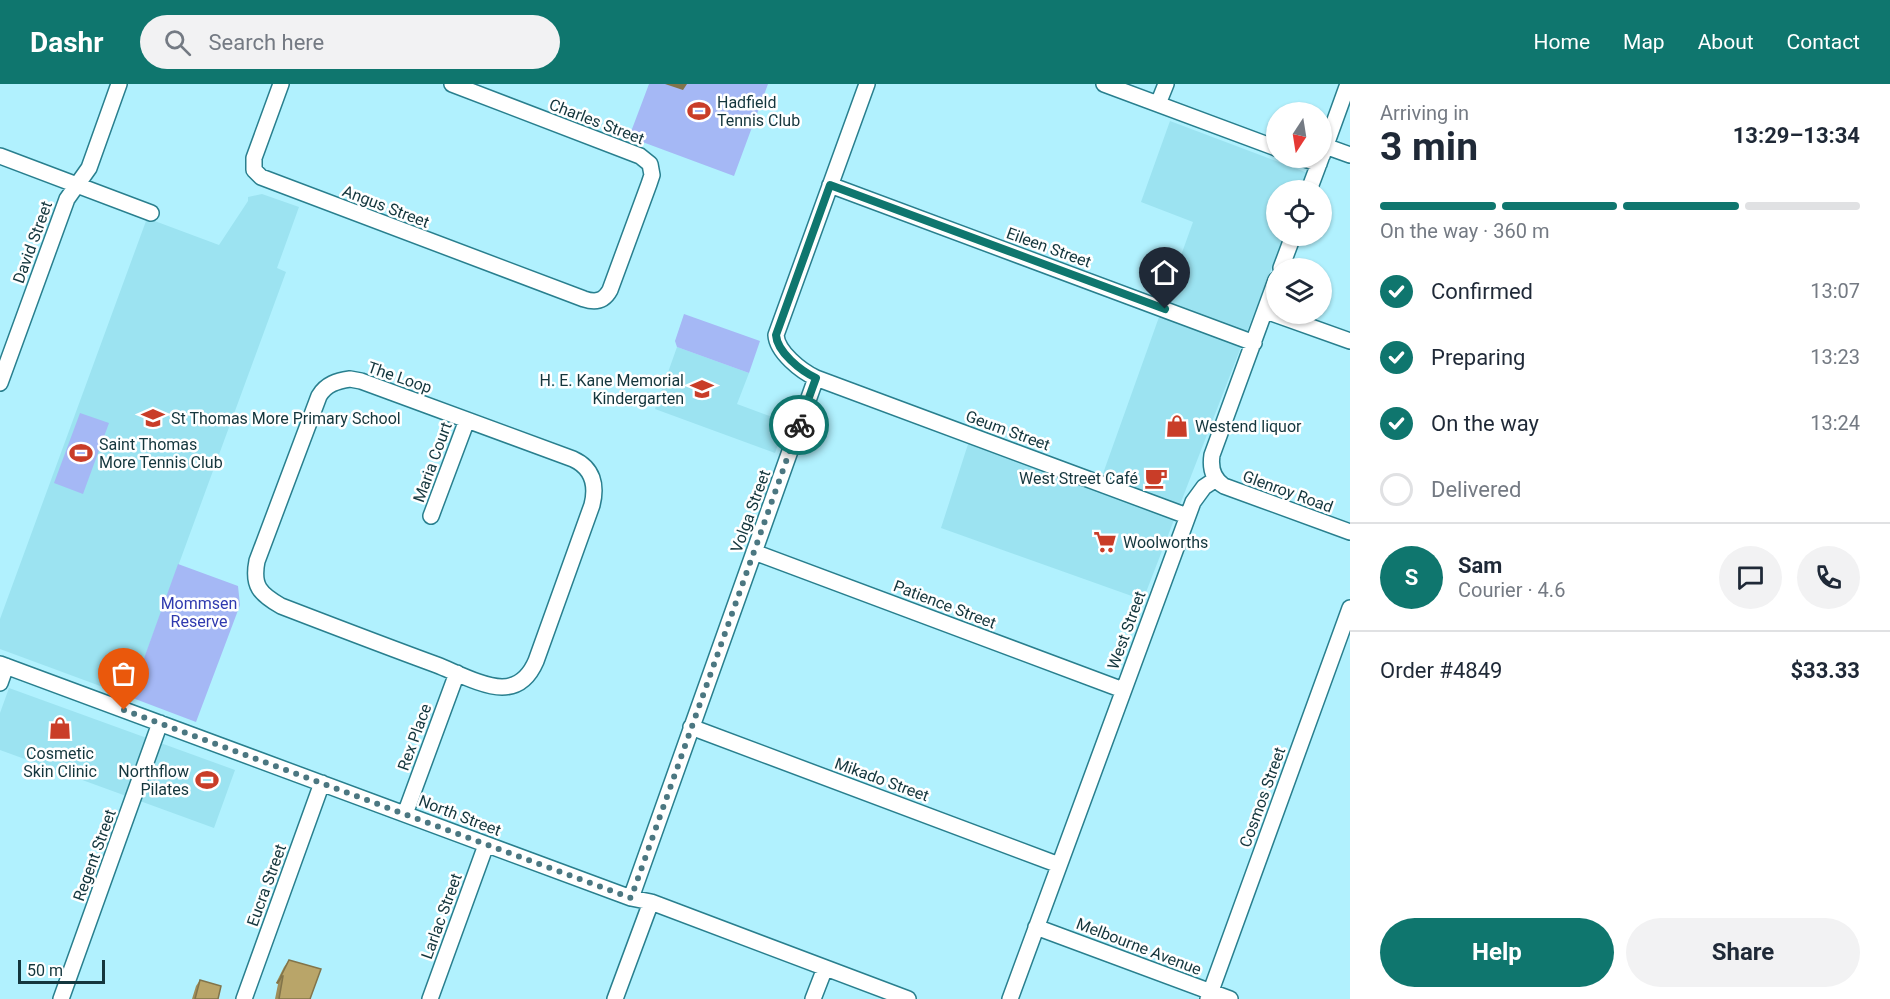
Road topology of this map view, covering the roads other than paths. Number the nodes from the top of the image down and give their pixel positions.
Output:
1 (119, 84) edge
2 (281, 84) edge
3 (452, 84) edge
4 (867, 84) edge
5 (1104, 84) edge
6 (1166, 84) edge
7 (1348, 84) edge
8 (1158, 104) junction
9 (1332, 128) edge
10 (1266, 144) edge
11 (1350, 155) edge
12 (0, 156) edge
13 (1332, 156) edge
14 (79, 185) junction
15 (830, 185) junction
16 (151, 213) dead end
17 (594, 301) joint
18 (1266, 311) edge
19 (1302, 324) edge
20 (1350, 341) edge
21 (1254, 343) junction
22 (816, 378) junction
23 (0, 383) edge
24 (467, 420) junction
25 (1216, 479) junction
26 (432, 516) dead end
27 (1187, 516) junction
28 (1350, 532) edge
29 (754, 552) junction
30 (1350, 608) edge
31 (3, 665) edge
32 (457, 673) junction
33 (0, 683) edge
34 (1123, 690) junction
35 (160, 723) junction
36 (692, 728) junction
37 (322, 783) junction
38 (405, 814) junction
39 (486, 845) junction
40 (1059, 865) junction
41 (631, 898) junction
42 (651, 902) junction
43 (1036, 927) junction
44 (825, 968) junction
45 (1210, 995) edge
46 (61, 999) edge
47 (243, 999) edge
48 (430, 999) edge
49 (615, 999) edge
50 (813, 999) edge
51 (908, 999) edge
52 (1010, 999) edge
53 (1230, 999) edge

1 - 14 street, David Street
2 - 17 street, Angus Street
3 - 17 street, Charles Street
4 - 15 street
5 - 8 street
6 - 8 street
7 - 9 street
8 - 10 street
11 - 13 street
12 - 14 street
14 - 16 street
14 - 23 street, David Street
15 - 21 street, Eileen Street
15 - 22 street
18 - 21 street
19 - 20 street
21 - 25 street
22 - 27 street, Geum Street
22 - 29 street, Volga Street
24 - 26 street, Maria Court
24 - 32 street, The Loop
24 - 32 street, The Loop
25 - 27 street, West Street
25 - 28 street, Glenroy Road
27 - 34 street, West Street
29 - 34 street, Patience Street
29 - 36 street, Volga Street
30 - 45 street, Cosmos Street
31 - 33 street
31 - 35 street, North Street
32 - 38 street, Rex Place
34 - 40 street, West Street
35 - 37 street, North Street
35 - 46 street, Regent Street
36 - 40 street, Mikado Street
36 - 41 street, Volga Street
37 - 38 street, North Street
37 - 47 street, Eucra Street
38 - 39 street, North Street
39 - 41 street, North Street
39 - 48 street, Larlac Street
40 - 43 street, West Street
41 - 42 street, North Street
42 - 44 street, North Street
42 - 49 street
43 - 45 street, Melbourne Avenue
43 - 52 street, West Street
44 - 50 street
44 - 51 street, North Street
45 - 53 street, Melbourne Avenue

